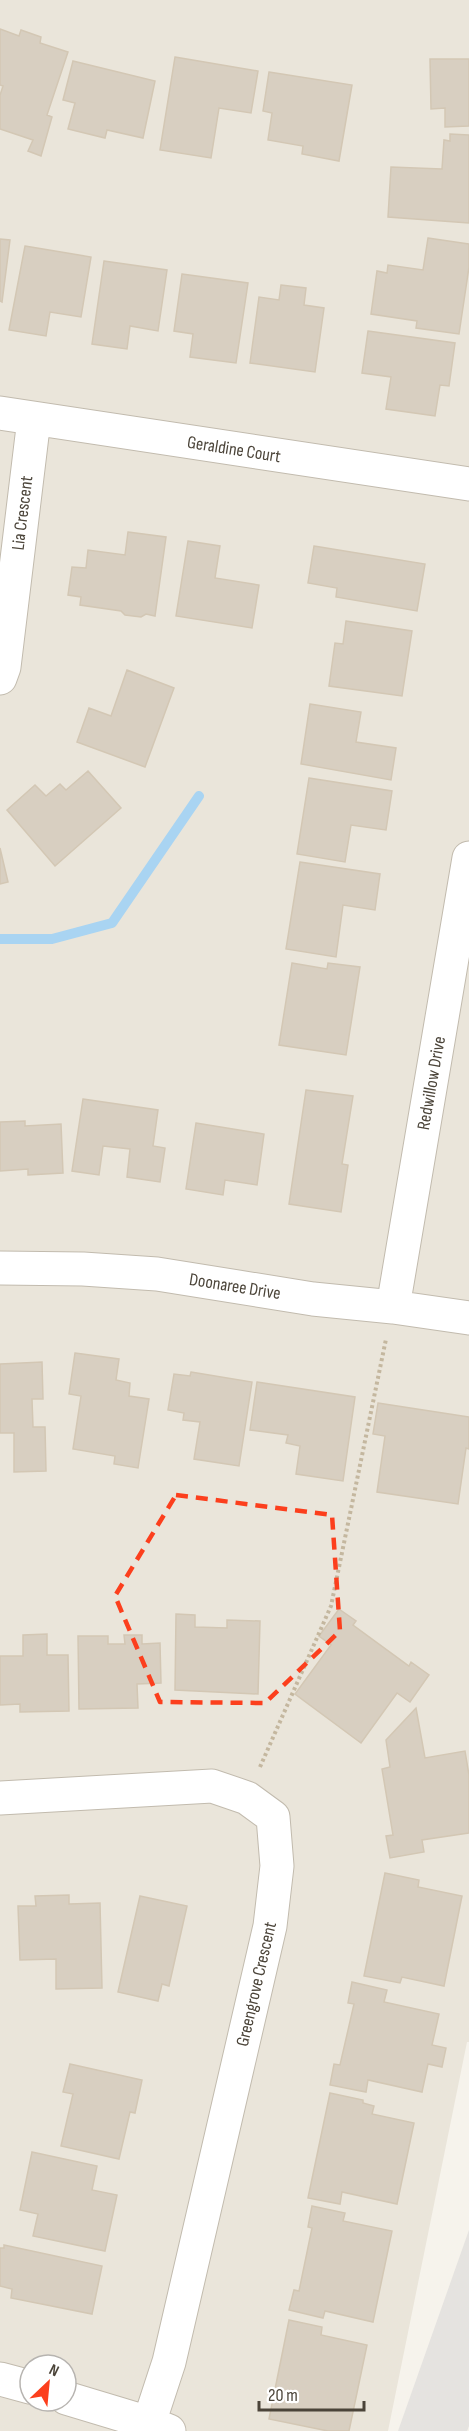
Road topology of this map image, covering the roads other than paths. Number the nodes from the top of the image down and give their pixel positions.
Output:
1 (0, 413) edge
2 (34, 419) junction
3 (469, 484) edge
4 (0, 678) edge
5 (469, 858) edge
6 (0, 1268) edge
7 (393, 1307) junction
8 (469, 1318) edge
9 (0, 1798) edge
10 (0, 2379) edge
11 (18, 2383) edge
12 (78, 2402) edge
13 (159, 2427) edge

1 - 2 street, Geraldine Court
2 - 3 street, Geraldine Court
2 - 4 street, Lia Crescent
5 - 7 street, Redwillow Drive
6 - 7 street, Doonaree Drive
7 - 8 street, Doonaree Drive
9 - 13 street, Greengrove Crescent
10 - 11 street
12 - 13 street

